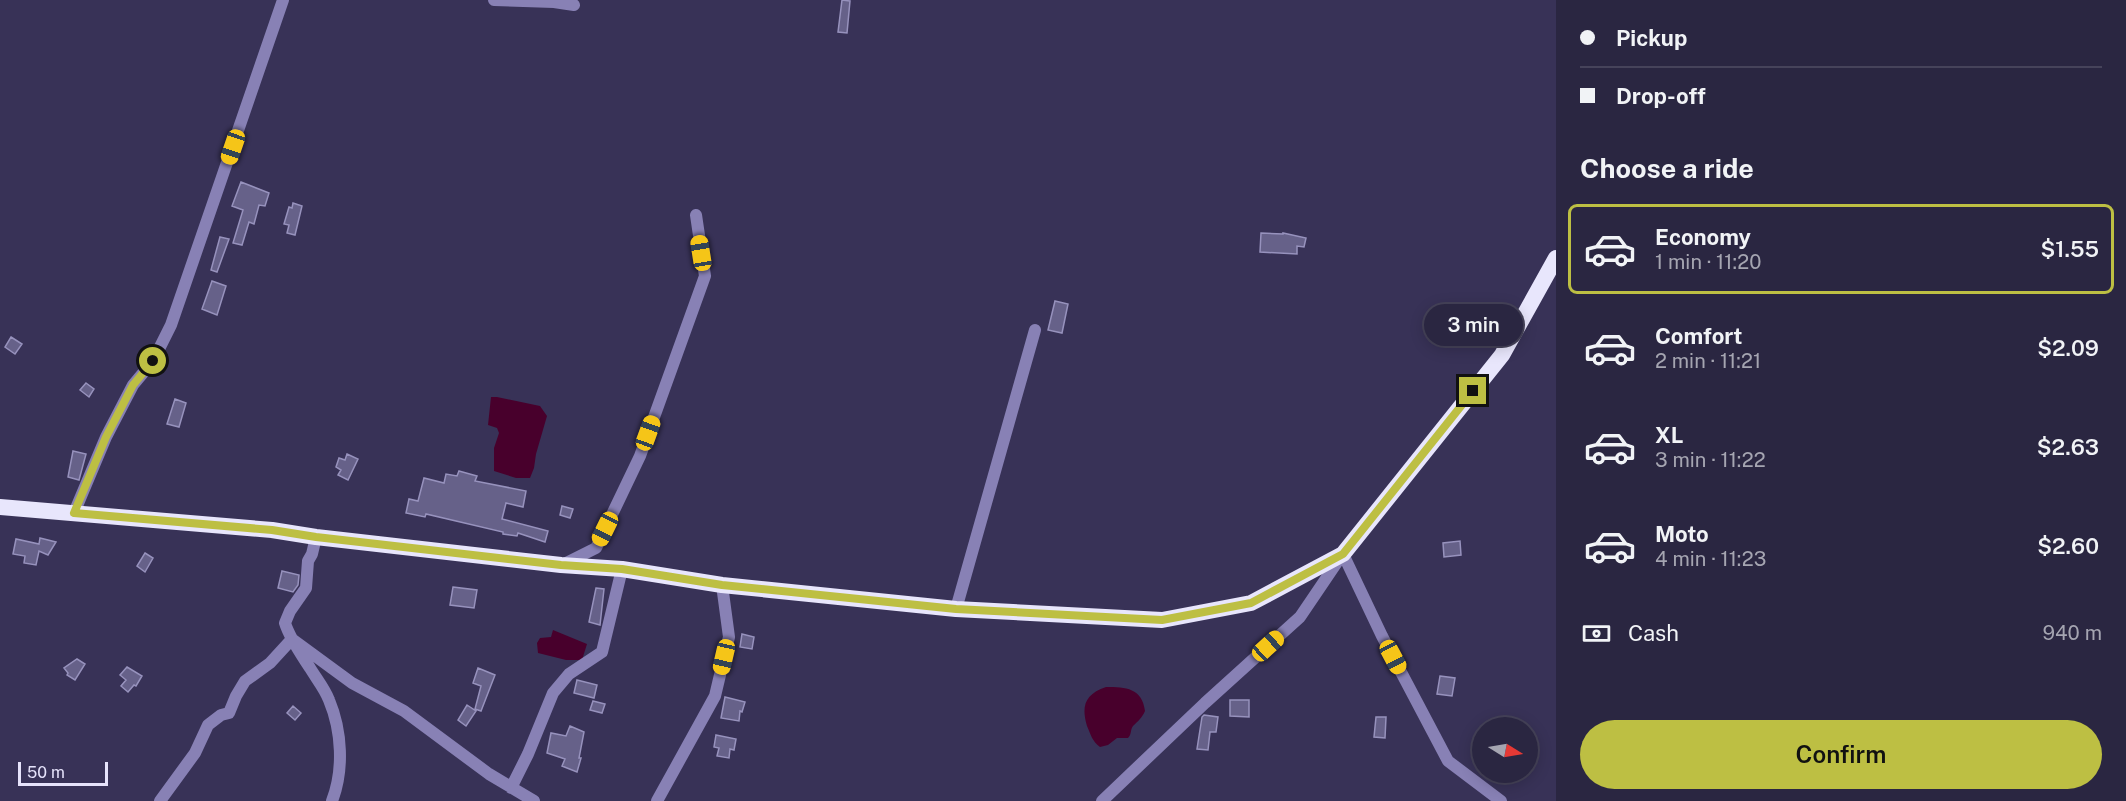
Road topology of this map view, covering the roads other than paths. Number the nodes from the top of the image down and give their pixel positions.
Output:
1 (283, 0) edge
2 (494, 0) edge
3 (574, 5) dead end
4 (696, 215) dead end
5 (1556, 258) edge
6 (1035, 330) dead end
7 (0, 507) edge
8 (74, 513) junction
9 (316, 537) junction
10 (1343, 554) junction
11 (561, 565) junction
12 (622, 569) junction
13 (722, 585) junction
14 (956, 609) junction
15 (292, 639) junction
16 (511, 788) junction
17 (160, 801) edge
18 (332, 801) edge
19 (534, 801) edge
20 (657, 801) edge
21 (1102, 801) edge
22 (1501, 801) edge

1 - 8 street
2 - 3 street
4 - 11 street
5 - 10 highway
6 - 14 street
7 - 8 highway
8 - 9 highway
9 - 11 highway
9 - 15 street
10 - 14 highway
10 - 21 street
10 - 22 street
11 - 12 highway
12 - 13 highway
12 - 16 street
13 - 14 highway
13 - 20 street
15 - 16 street
15 - 17 street
15 - 18 street
16 - 19 street

